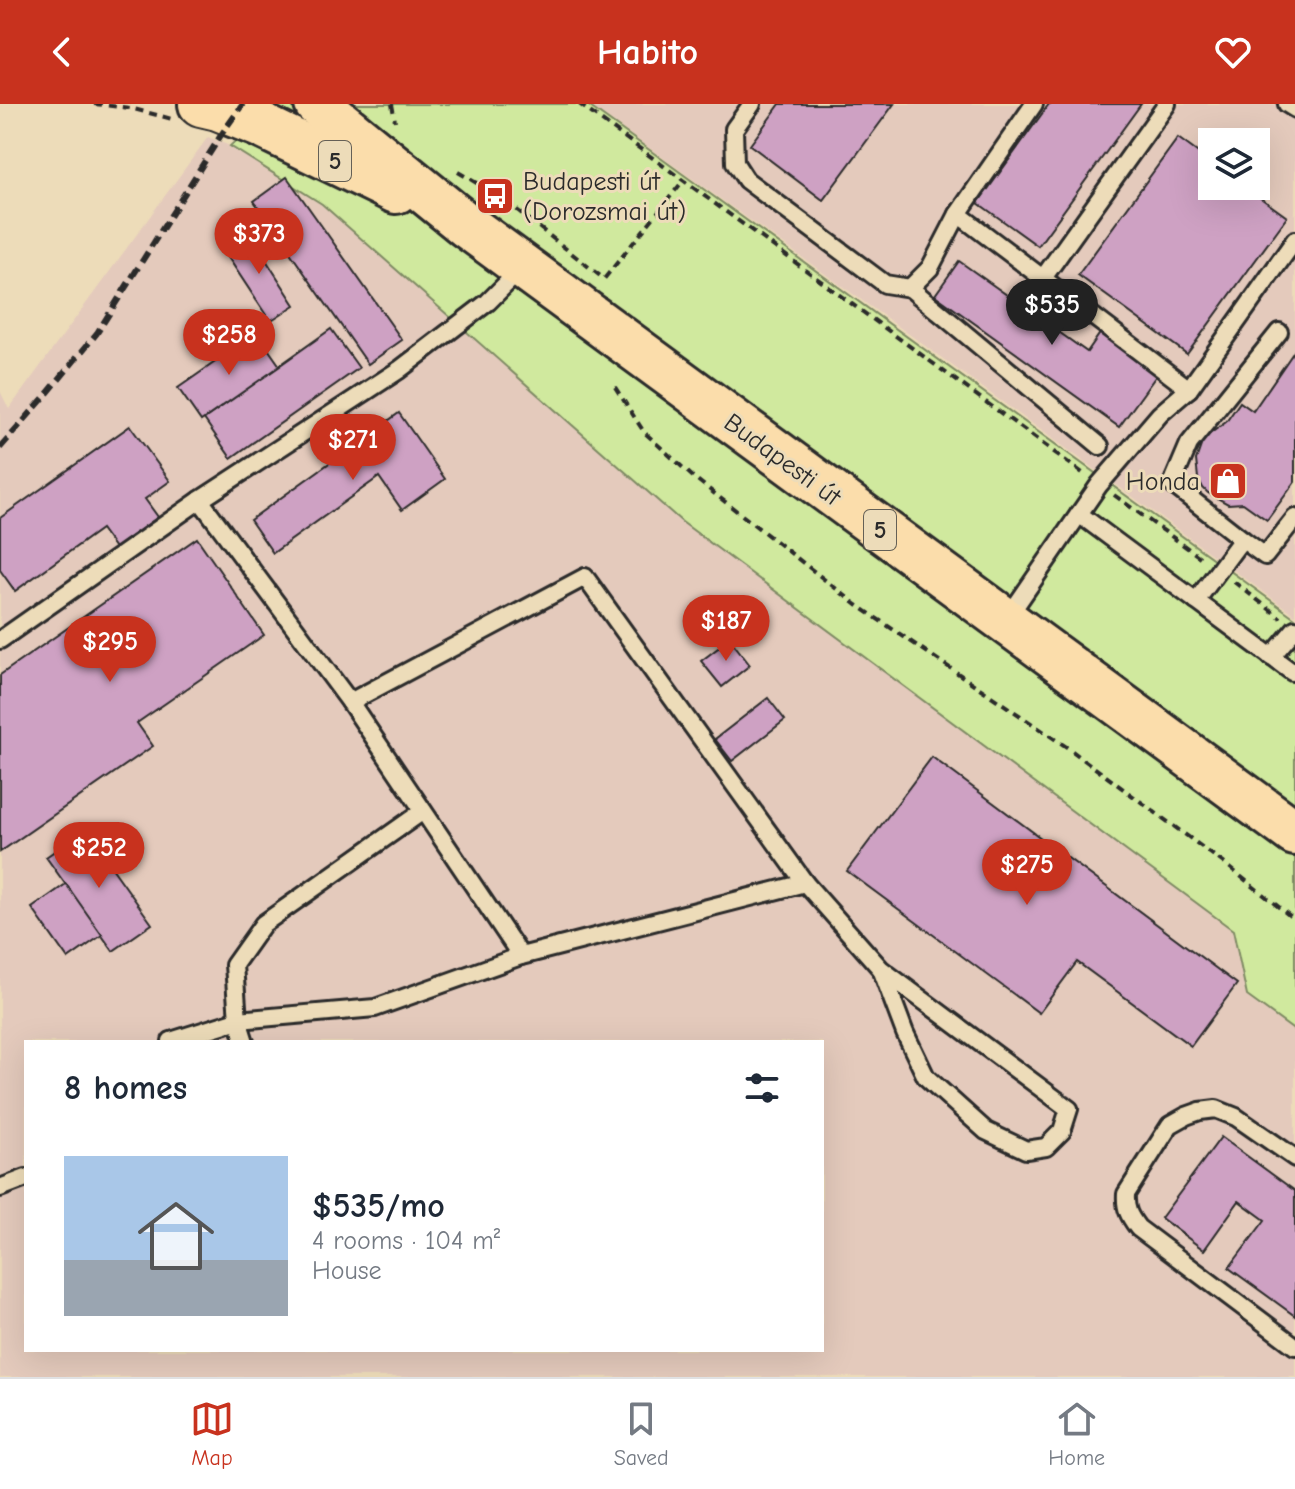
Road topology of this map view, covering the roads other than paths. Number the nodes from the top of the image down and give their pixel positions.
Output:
1 (317, 104) edge
2 (752, 104) edge
3 (1034, 104) edge
4 (1167, 104) edge
5 (1287, 104) edge
6 (1295, 109) edge
7 (188, 112) edge
8 (958, 214) junction
9 (466, 225) junction
10 (1295, 240) edge
11 (524, 267) junction
12 (1043, 278) junction
13 (910, 288) junction
14 (1279, 332) dead end
15 (1189, 389) junction
16 (1100, 446) dead end
17 (200, 500) junction
18 (1079, 514) junction
19 (1295, 518) edge
20 (1242, 539) junction
21 (1196, 601) junction
22 (1005, 621) junction
23 (1290, 624) edge
24 (0, 640) edge
25 (1271, 657) junction
26 (1295, 671) edge
27 (350, 702) junction
28 (423, 811) junction
29 (1295, 833) edge
30 (805, 883) junction
31 (521, 956) junction
32 (881, 969) junction
33 (238, 1020) junction
34 (174, 1040) edge
35 (244, 1040) edge
36 (1295, 1158) edge
37 (24, 1179) edge
38 (0, 1188) edge
39 (1295, 1346) edge

1 - 9 main road, Budapesti út / 5
2 - 13 lane
3 - 8 lane
4 - 12 lane
5 - 6 lane
7 - 9 main road, Budapesti út / 5
8 - 12 lane
8 - 13 lane
9 - 11 main road, Budapesti út / 5
10 - 15 lane
11 - 17 lane
11 - 22 main road, Budapesti út / 5
12 - 15 lane
13 - 16 lane
14 - 20 lane
15 - 18 lane
17 - 24 lane
17 - 27 lane
18 - 21 lane
18 - 22 lane
19 - 20 lane
20 - 21 lane
21 - 25 lane
22 - 29 main road, Budapesti út / 5
23 - 25 lane
25 - 26 lane
27 - 28 lane
27 - 30 lane
28 - 31 lane
28 - 33 lane
30 - 31 lane
30 - 32 lane
31 - 33 lane
32 - 32 lane
33 - 34 lane
33 - 35 lane
36 - 39 lane
37 - 38 lane

